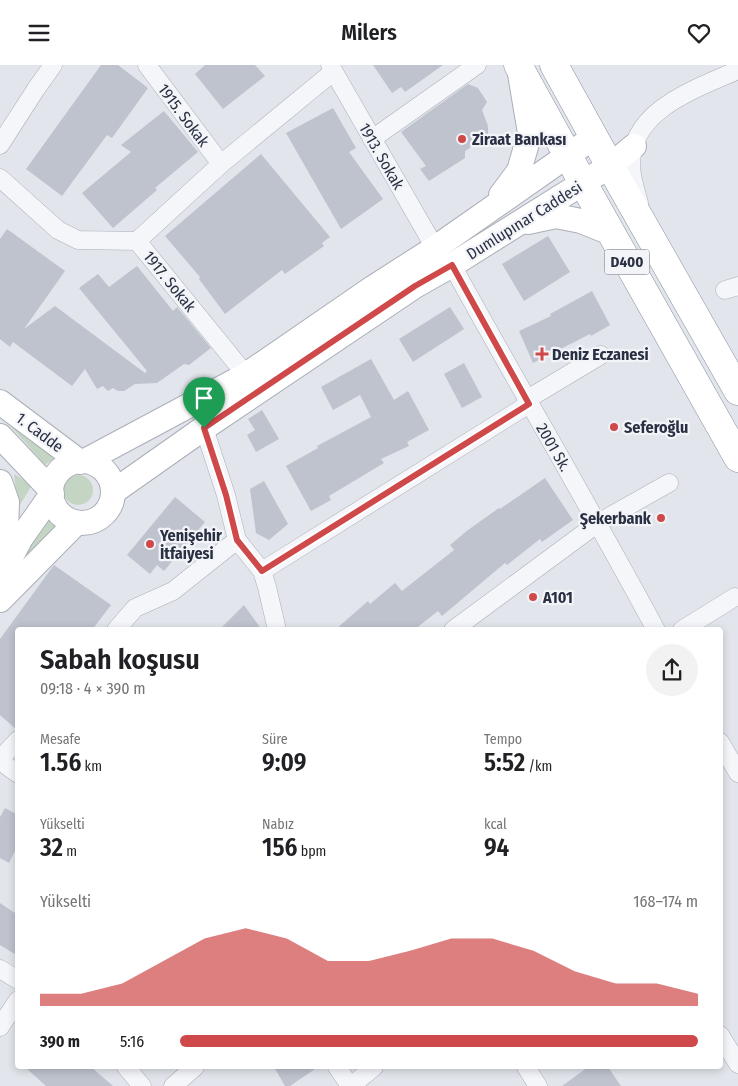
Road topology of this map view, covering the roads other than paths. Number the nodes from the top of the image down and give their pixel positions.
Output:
1 (53, 65) edge
2 (147, 65) edge
3 (477, 65) edge
4 (518, 65) edge
5 (554, 65) edge
6 (331, 68) edge
7 (738, 70) edge
8 (594, 137) junction
9 (372, 139) junction
10 (0, 145) edge
11 (634, 146) junction
12 (567, 155) junction
13 (221, 164) junction
14 (610, 166) junction
15 (0, 178) edge
16 (583, 183) junction
17 (490, 209) junction
18 (519, 223) junction
19 (646, 230) junction
20 (611, 233) junction
21 (137, 241) junction
22 (435, 248) junction
23 (452, 265) junction
24 (601, 355) dead end
25 (246, 375) junction
26 (738, 391) edge
27 (0, 401) edge
28 (528, 402) junction
29 (204, 428) junction
30 (0, 436) edge
31 (738, 458) edge
32 (83, 461) junction
33 (0, 482) edge
34 (669, 483) dead end
35 (52, 492) junction
36 (113, 492) junction
37 (76, 523) junction
38 (598, 523) junction
39 (237, 540) junction
40 (262, 571) junction
41 (3, 573) edge
42 (735, 597) dead end
43 (0, 600) edge
44 (119, 627) edge
45 (276, 627) edge
46 (457, 627) edge
47 (654, 627) edge
48 (687, 627) edge
49 (15, 743) edge
50 (723, 745) edge
51 (733, 754) edge
52 (0, 760) edge
53 (15, 772) edge
54 (738, 773) edge
55 (0, 969) edge
56 (15, 979) edge
57 (15, 1004) edge
58 (0, 1027) edge
59 (723, 1040) edge
60 (738, 1064) edge
61 (128, 1069) edge
62 (194, 1069) edge
63 (338, 1069) edge
64 (371, 1069) edge
65 (527, 1069) edge
66 (142, 1086) edge
67 (173, 1086) edge
68 (350, 1086) edge
69 (538, 1086) edge

1 - 10 street
2 - 13 street, 1915. Sokak
3 - 9 street
4 - 12 highway, D400
4 - 17 street
5 - 8 highway, D400
6 - 9 street, 1913. Sokak
6 - 13 street
7 - 11 street, Dumlupınar Caddesi
8 - 12 street, Dumlupınar Caddesi
8 - 14 highway, D400
9 - 22 street, 1913. Sokak
11 - 14 street, Dumlupınar Caddesi
11 - 19 street, Dumlupınar Caddesi
12 - 16 highway, D400
12 - 17 street, Dumlupınar Caddesi
13 - 21 street
14 - 16 street, Dumlupınar Caddesi
14 - 19 highway, D400
15 - 21 street, 1917. Sokak
16 - 18 street, Dumlupınar Caddesi
16 - 20 highway, D400
17 - 22 street, Dumlupınar Caddesi
18 - 20 street
18 - 23 street, Dumlupınar Caddesi
19 - 26 highway, D400
20 - 31 highway, D400
21 - 25 street, 1917. Sokak
22 - 25 street, Dumlupınar Caddesi
23 - 28 street, 2001 Sk.
23 - 29 street, Dumlupınar Caddesi
24 - 28 street
25 - 32 street, Dumlupınar Caddesi
27 - 32 street, 1. Cadde
28 - 38 street, 2001 Sk.
28 - 40 street
29 - 36 street, Dumlupınar Caddesi
29 - 39 street
30 - 35 street, 1. Cadde
32 - 35 street
32 - 36 street
33 - 41 street
34 - 38 street
35 - 37 street
35 - 41 street
36 - 37 street
37 - 43 street
38 - 46 street
38 - 47 street, 2001 Sk.
39 - 40 street
39 - 44 street
40 - 45 street
42 - 48 street
49 - 52 street
50 - 51 street
51 - 54 street
52 - 53 street
55 - 56 street
57 - 58 street
59 - 60 street
61 - 66 street
62 - 67 street
63 - 68 street
64 - 68 street
65 - 69 street

